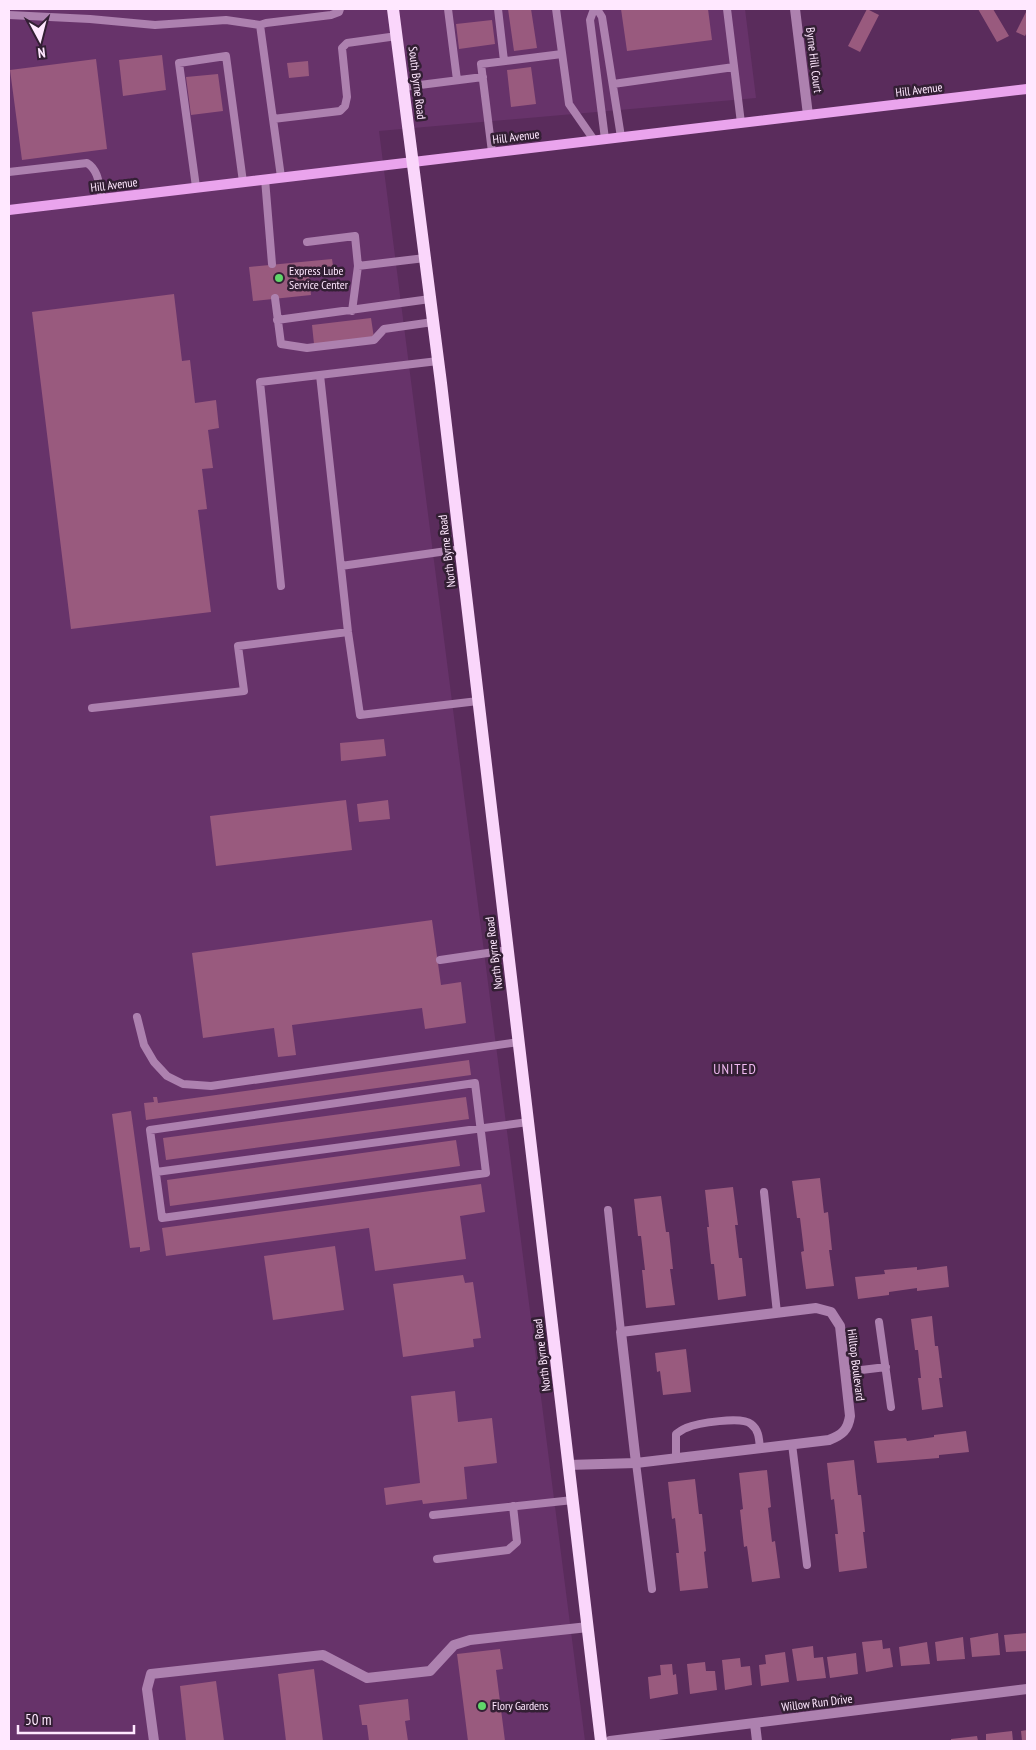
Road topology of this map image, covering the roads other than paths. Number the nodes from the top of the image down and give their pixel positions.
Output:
1 (308, 9) edge
2 (340, 9) edge
3 (393, 9) edge
4 (448, 9) edge
5 (498, 9) edge
6 (556, 9) edge
7 (596, 9) edge
8 (727, 9) edge
9 (795, 9) edge
10 (9, 15) edge
11 (309, 18) junction
12 (260, 25) junction
13 (397, 36) junction
14 (562, 54) junction
15 (504, 61) junction
16 (734, 67) junction
17 (483, 77) junction
18 (457, 80) junction
19 (613, 84) junction
20 (404, 87) junction
21 (1027, 89) edge
22 (808, 115) junction
23 (273, 119) junction
24 (741, 123) junction
25 (621, 137) junction
26 (599, 140) junction
27 (492, 152) junction
28 (413, 161) junction
29 (9, 172) edge
30 (281, 177) junction
31 (265, 179) junction
32 (243, 182) junction
33 (196, 187) junction
34 (102, 199) junction
35 (9, 210) edge
36 (307, 242) dead end
37 (425, 258) junction
38 (272, 264) dead end
39 (358, 266) junction
40 (275, 298) dead end
41 (430, 299) junction
42 (352, 310) junction
43 (277, 320) junction
44 (433, 322) junction
45 (438, 362) junction
46 (320, 375) junction
47 (461, 549) junction
48 (341, 566) junction
49 (281, 586) dead end
50 (348, 632) junction
51 (478, 701) junction
52 (92, 708) dead end
53 (508, 950) junction
54 (440, 960) dead end
55 (137, 1017) dead end
56 (519, 1042) junction
57 (528, 1122) junction
58 (481, 1127) junction
59 (156, 1172) junction
60 (764, 1192) dead end
61 (608, 1210) dead end
62 (777, 1313) junction
63 (879, 1322) dead end
64 (622, 1332) junction
65 (886, 1367) junction
66 (845, 1372) junction
67 (891, 1407) dead end
68 (792, 1444) junction
69 (760, 1448) junction
70 (676, 1458) junction
71 (636, 1463) junction
72 (568, 1466) junction
73 (573, 1500) junction
74 (513, 1506) junction
75 (433, 1516) dead end
76 (437, 1559) dead end
77 (807, 1565) dead end
78 (652, 1589) dead end
79 (588, 1627) junction
80 (1027, 1689) edge
81 (755, 1724) junction
82 (154, 1741) edge
83 (602, 1741) edge
84 (610, 1741) edge
85 (757, 1741) edge

1 - 11 lane
2 - 11 lane
3 - 13 main road, South Byrne Road
4 - 18 lane
5 - 15 lane
6 - 14 lane
7 - 19 lane
7 - 26 lane
8 - 16 lane
9 - 22 street, Byrne Hill Court
10 - 12 lane
11 - 12 lane
12 - 23 lane
13 - 20 main road, South Byrne Road
13 - 23 lane
14 - 15 lane
14 - 26 lane
15 - 17 lane
16 - 19 lane
16 - 24 lane
17 - 18 lane
17 - 27 lane
18 - 20 lane
19 - 25 lane
20 - 28 main road, South Byrne Road
21 - 22 main road, Hill Avenue
22 - 24 main road, Hill Avenue
23 - 30 lane
24 - 25 main road, Hill Avenue
25 - 26 main road, Hill Avenue
26 - 27 main road, Hill Avenue
27 - 28 main road, Hill Avenue
28 - 30 main road, Hill Avenue
28 - 37 main road, North Byrne Road
29 - 34 lane
30 - 31 main road, Hill Avenue
31 - 32 main road, Hill Avenue
31 - 38 lane
32 - 33 main road, Hill Avenue
32 - 33 lane
33 - 34 main road, Hill Avenue
34 - 35 main road, Hill Avenue
36 - 39 lane
37 - 39 lane
37 - 41 main road, North Byrne Road
39 - 42 lane
40 - 43 lane
41 - 42 lane
41 - 44 main road, North Byrne Road
42 - 43 lane
43 - 44 lane
44 - 45 main road, North Byrne Road
45 - 46 lane
45 - 47 main road, North Byrne Road
46 - 48 lane
46 - 49 lane
47 - 48 lane
47 - 51 main road, North Byrne Road
48 - 50 lane
50 - 51 lane
50 - 52 lane
51 - 53 main road, North Byrne Road
53 - 54 lane
53 - 56 main road, North Byrne Road
55 - 56 lane
56 - 57 main road, North Byrne Road
57 - 58 lane
57 - 72 main road, North Byrne Road
58 - 59 lane
58 - 59 lane
58 - 59 lane
60 - 62 lane
61 - 64 lane
62 - 64 street, Hilltop Boulevard
62 - 66 street, Hilltop Boulevard
63 - 65 lane
64 - 71 street
65 - 66 lane
65 - 67 lane
66 - 68 street, Hilltop Boulevard
68 - 69 street, Hilltop Boulevard
68 - 77 lane
69 - 70 street, Hilltop Boulevard
69 - 70 lane
70 - 71 street, Hilltop Boulevard
71 - 72 street, Hilltop Boulevard
71 - 78 lane
72 - 73 main road, North Byrne Road
73 - 74 lane
73 - 79 main road, North Byrne Road
74 - 75 lane
74 - 76 lane
79 - 82 street
79 - 83 main road, North Byrne Road
80 - 81 street, Willow Run Drive
81 - 84 street, Willow Run Drive
81 - 85 street

